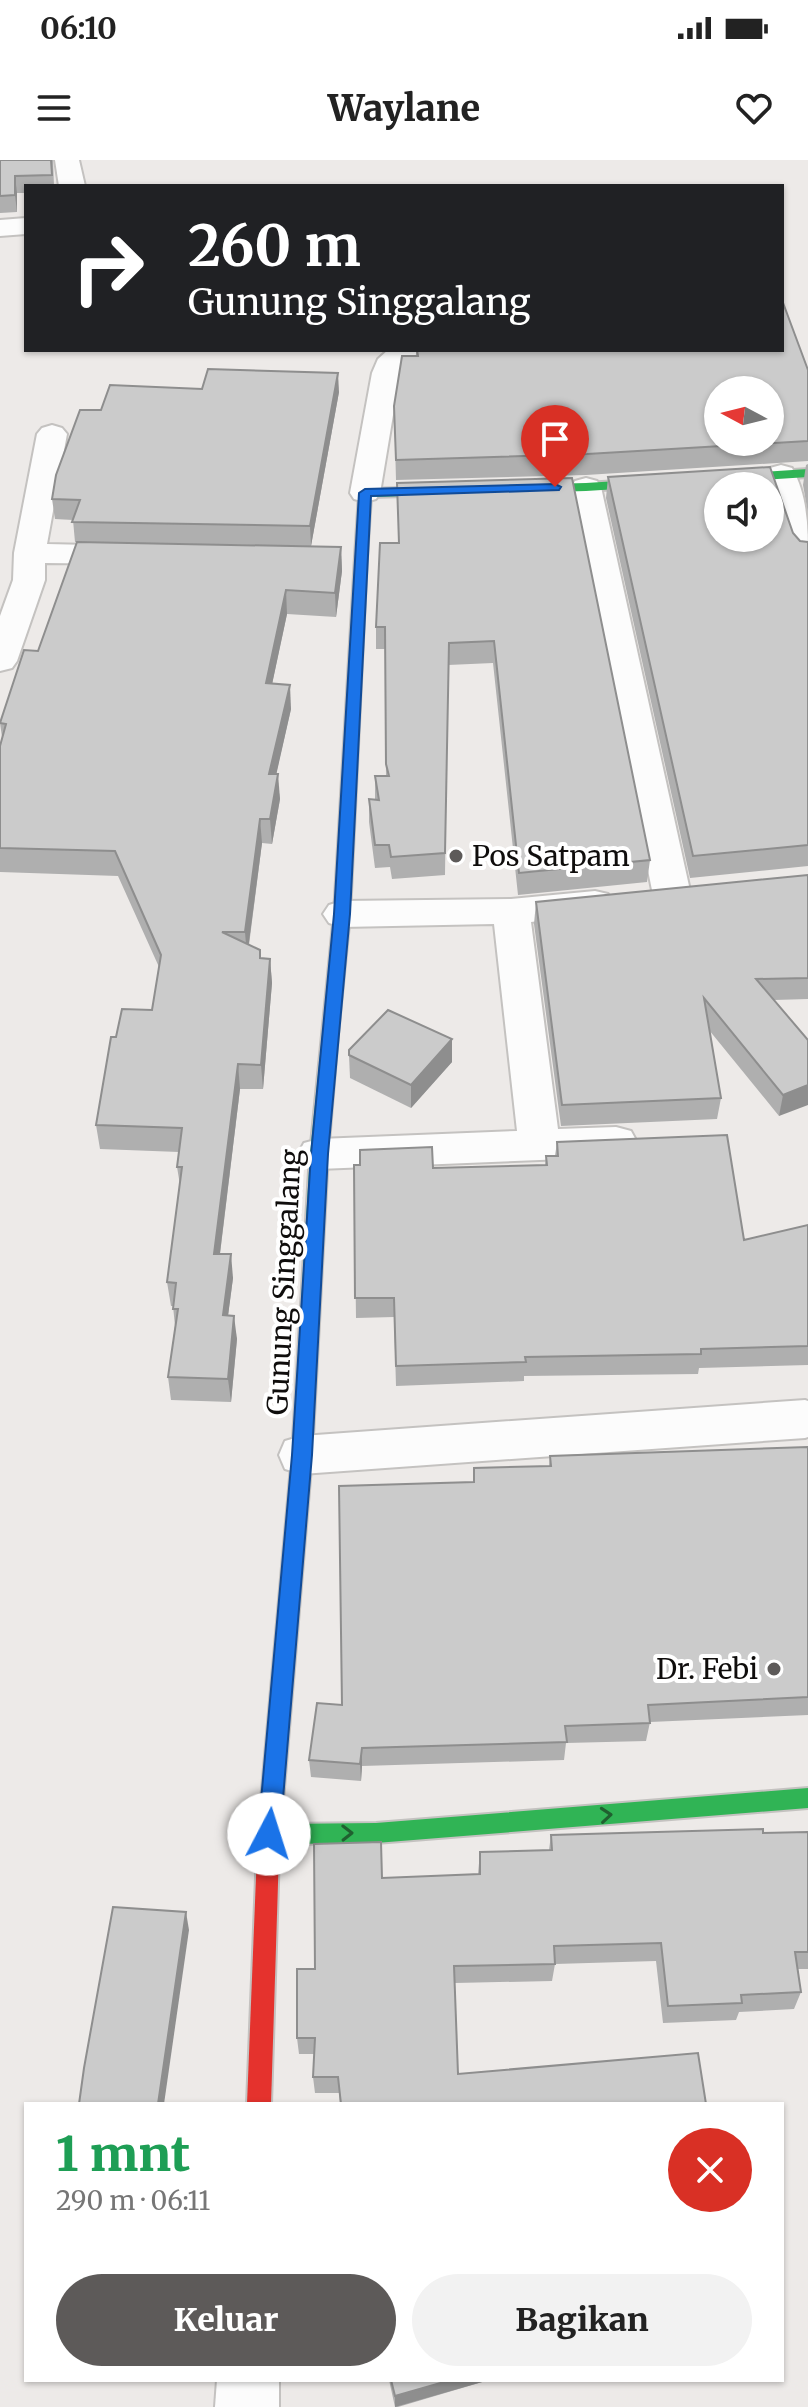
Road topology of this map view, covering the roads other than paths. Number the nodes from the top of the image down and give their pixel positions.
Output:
1 (67, 160) edge
2 (72, 184) edge
3 (24, 226) edge
4 (0, 228) edge
5 (404, 352) edge
6 (52, 434) dead end
7 (794, 474) edge
8 (586, 487) junction
9 (365, 493) junction
10 (808, 552) edge
11 (30, 553) junction
12 (162, 555) edge
13 (0, 661) edge
14 (511, 911) junction
15 (342, 914) junction
16 (649, 1142) edge
17 (539, 1143) junction
18 (319, 1154) junction
19 (805, 1419) dead end
20 (302, 1455) junction
21 (808, 1798) edge
22 (269, 1834) junction
23 (259, 2102) edge
24 (248, 2382) edge
25 (247, 2407) edge

1 - 2 street
3 - 4 street
5 - 9 street
6 - 11 street
7 - 8 street
7 - 10 street
8 - 9 street
8 - 14 street
9 - 15 street, Gunung Singgalang
11 - 12 street
11 - 13 street
14 - 15 street
14 - 17 street
15 - 18 street, Gunung Singgalang
16 - 17 street
17 - 18 street
18 - 20 street, Gunung Singgalang
19 - 20 street
20 - 22 street, Gunung Singgalang
22 -> 21 street
22 - 23 street, Gunung Singgalang
24 - 25 street

